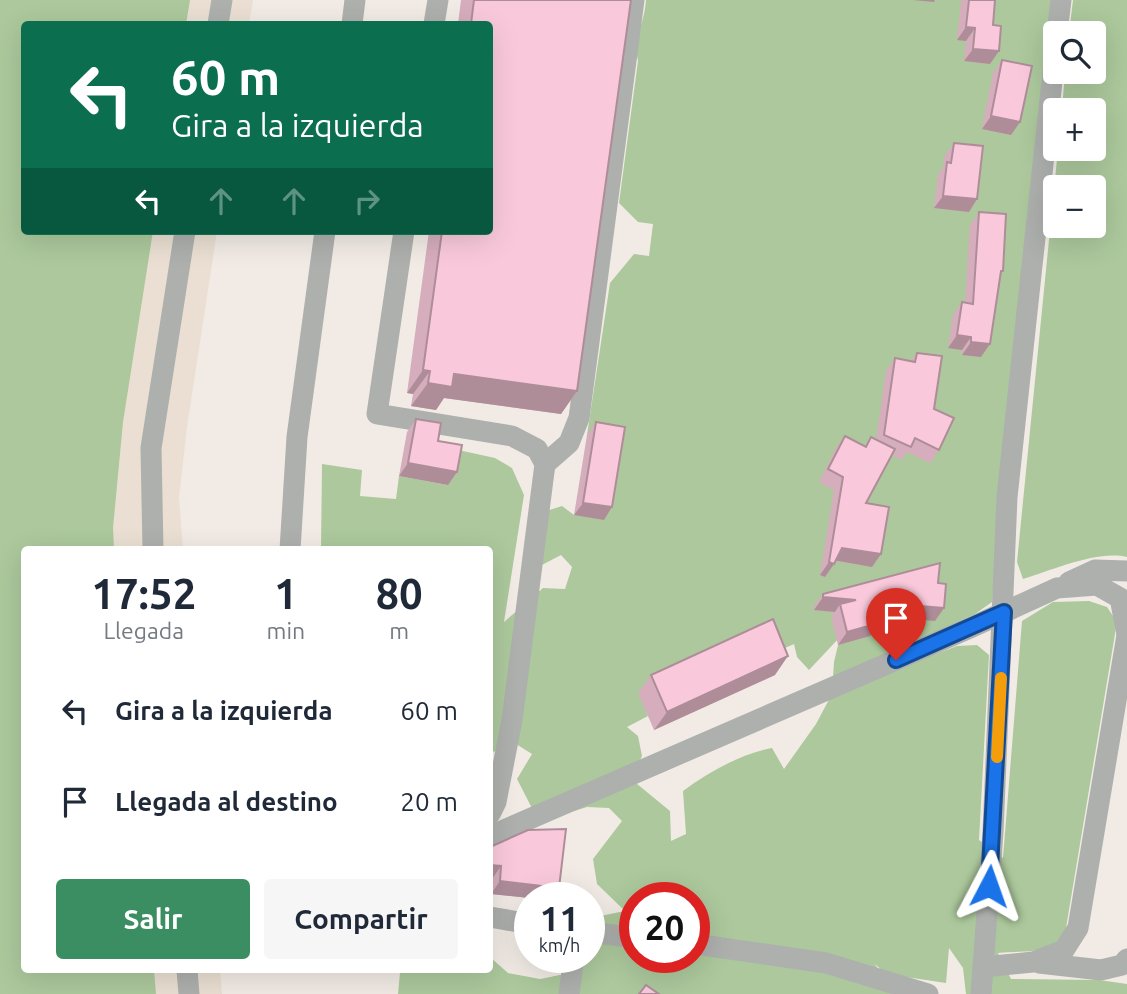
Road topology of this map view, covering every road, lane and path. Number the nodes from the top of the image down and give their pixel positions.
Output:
1 (222, 0) edge
2 (355, 0) edge
3 (438, 0) edge
4 (634, 0) edge
5 (1061, 0) edge
6 (218, 21) edge
7 (352, 21) edge
8 (434, 21) edge
9 (1058, 21) edge
10 (1052, 84) edge
11 (184, 235) edge
12 (324, 235) edge
13 (403, 235) edge
14 (545, 464) junction
15 (153, 546) edge
16 (290, 546) edge
17 (1127, 571) edge
18 (1057, 588) junction
19 (1004, 612) junction
20 (1127, 634) edge
21 (493, 808) edge
22 (493, 835) edge
23 (493, 918) edge
24 (514, 921) edge
25 (710, 946) edge
26 (1127, 959) edge
27 (1033, 962) junction
28 (983, 967) junction
29 (187, 973) edge
30 (572, 973) edge
31 (190, 994) edge
32 (569, 994) edge
33 (928, 994) edge
34 (981, 994) edge

1 - 6 lane
2 - 7 lane
3 - 8 lane
4 - 14 lane
5 - 9 lane
10 - 19 lane
11 - 15 lane
12 - 16 lane
13 - 14 lane
14 - 21 lane
17 - 18 lane
18 - 19 lane
18 - 20 lane
19 - 22 lane
19 - 28 lane
20 - 27 lane
23 - 24 lane
25 - 33 lane
26 - 27 lane
27 - 28 lane
28 - 34 lane
29 - 31 lane
30 - 32 lane

